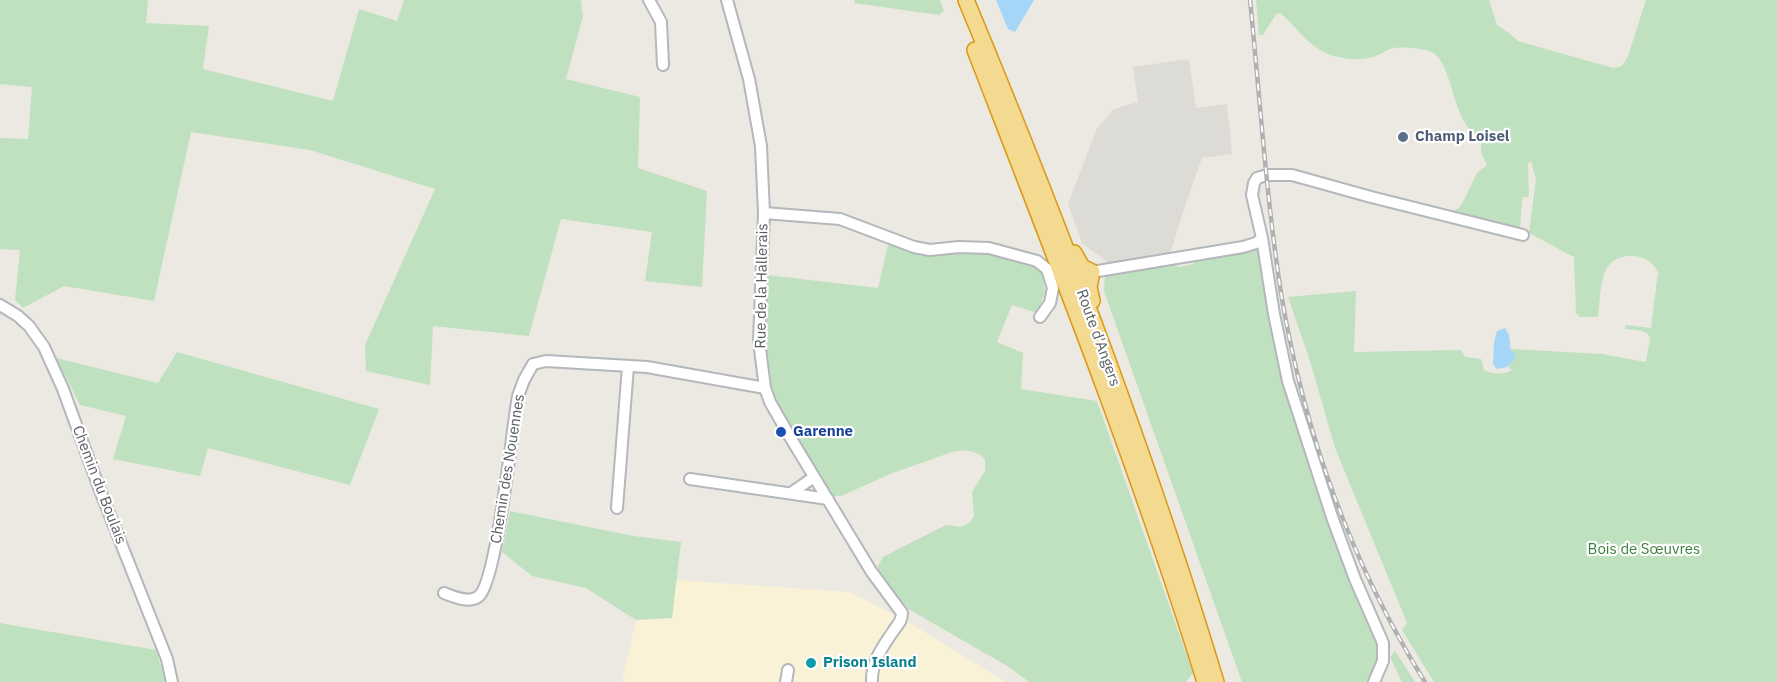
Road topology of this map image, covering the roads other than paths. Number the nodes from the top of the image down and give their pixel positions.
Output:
1 (649, 0) edge
2 (727, 0) edge
3 (955, 0) edge
4 (966, 0) edge
5 (663, 65) dead end
6 (1044, 194) junction
7 (764, 213) junction
8 (1523, 235) dead end
9 (1262, 238) junction
10 (1092, 272) junction
11 (0, 305) edge
12 (1040, 317) dead end
13 (1098, 333) junction
14 (628, 366) junction
15 (765, 388) junction
16 (814, 477) junction
17 (690, 479) dead end
18 (791, 493) junction
19 (828, 499) junction
20 (616, 508) dead end
21 (444, 593) dead end
22 (172, 682) edge
23 (872, 682) edge
24 (1205, 682) edge
25 (1216, 682) edge
26 (1374, 682) edge

1 - 5 street
2 - 7 street, Rue de la Hallerais
3 - 24 highway, Route d'Angers
4 - 6 highway, Route d'Angers
6 - 10 highway
6 - 13 highway, Route d'Angers
7 - 12 street
7 - 15 street, Rue de la Hallerais
8 - 9 street
9 - 10 street
9 - 26 street
10 - 13 highway
11 - 22 street, Chemin du Boulais
13 - 25 highway, Route d'Angers
14 - 15 street, Chemin des Nouennes
14 - 20 street
14 - 21 street, Chemin des Nouennes
15 - 16 street, Rue de la Hallerais
16 - 18 street
16 - 19 street, Rue de la Hallerais
17 - 18 street
18 - 19 street
19 - 23 street, Rue de la Hallerais

